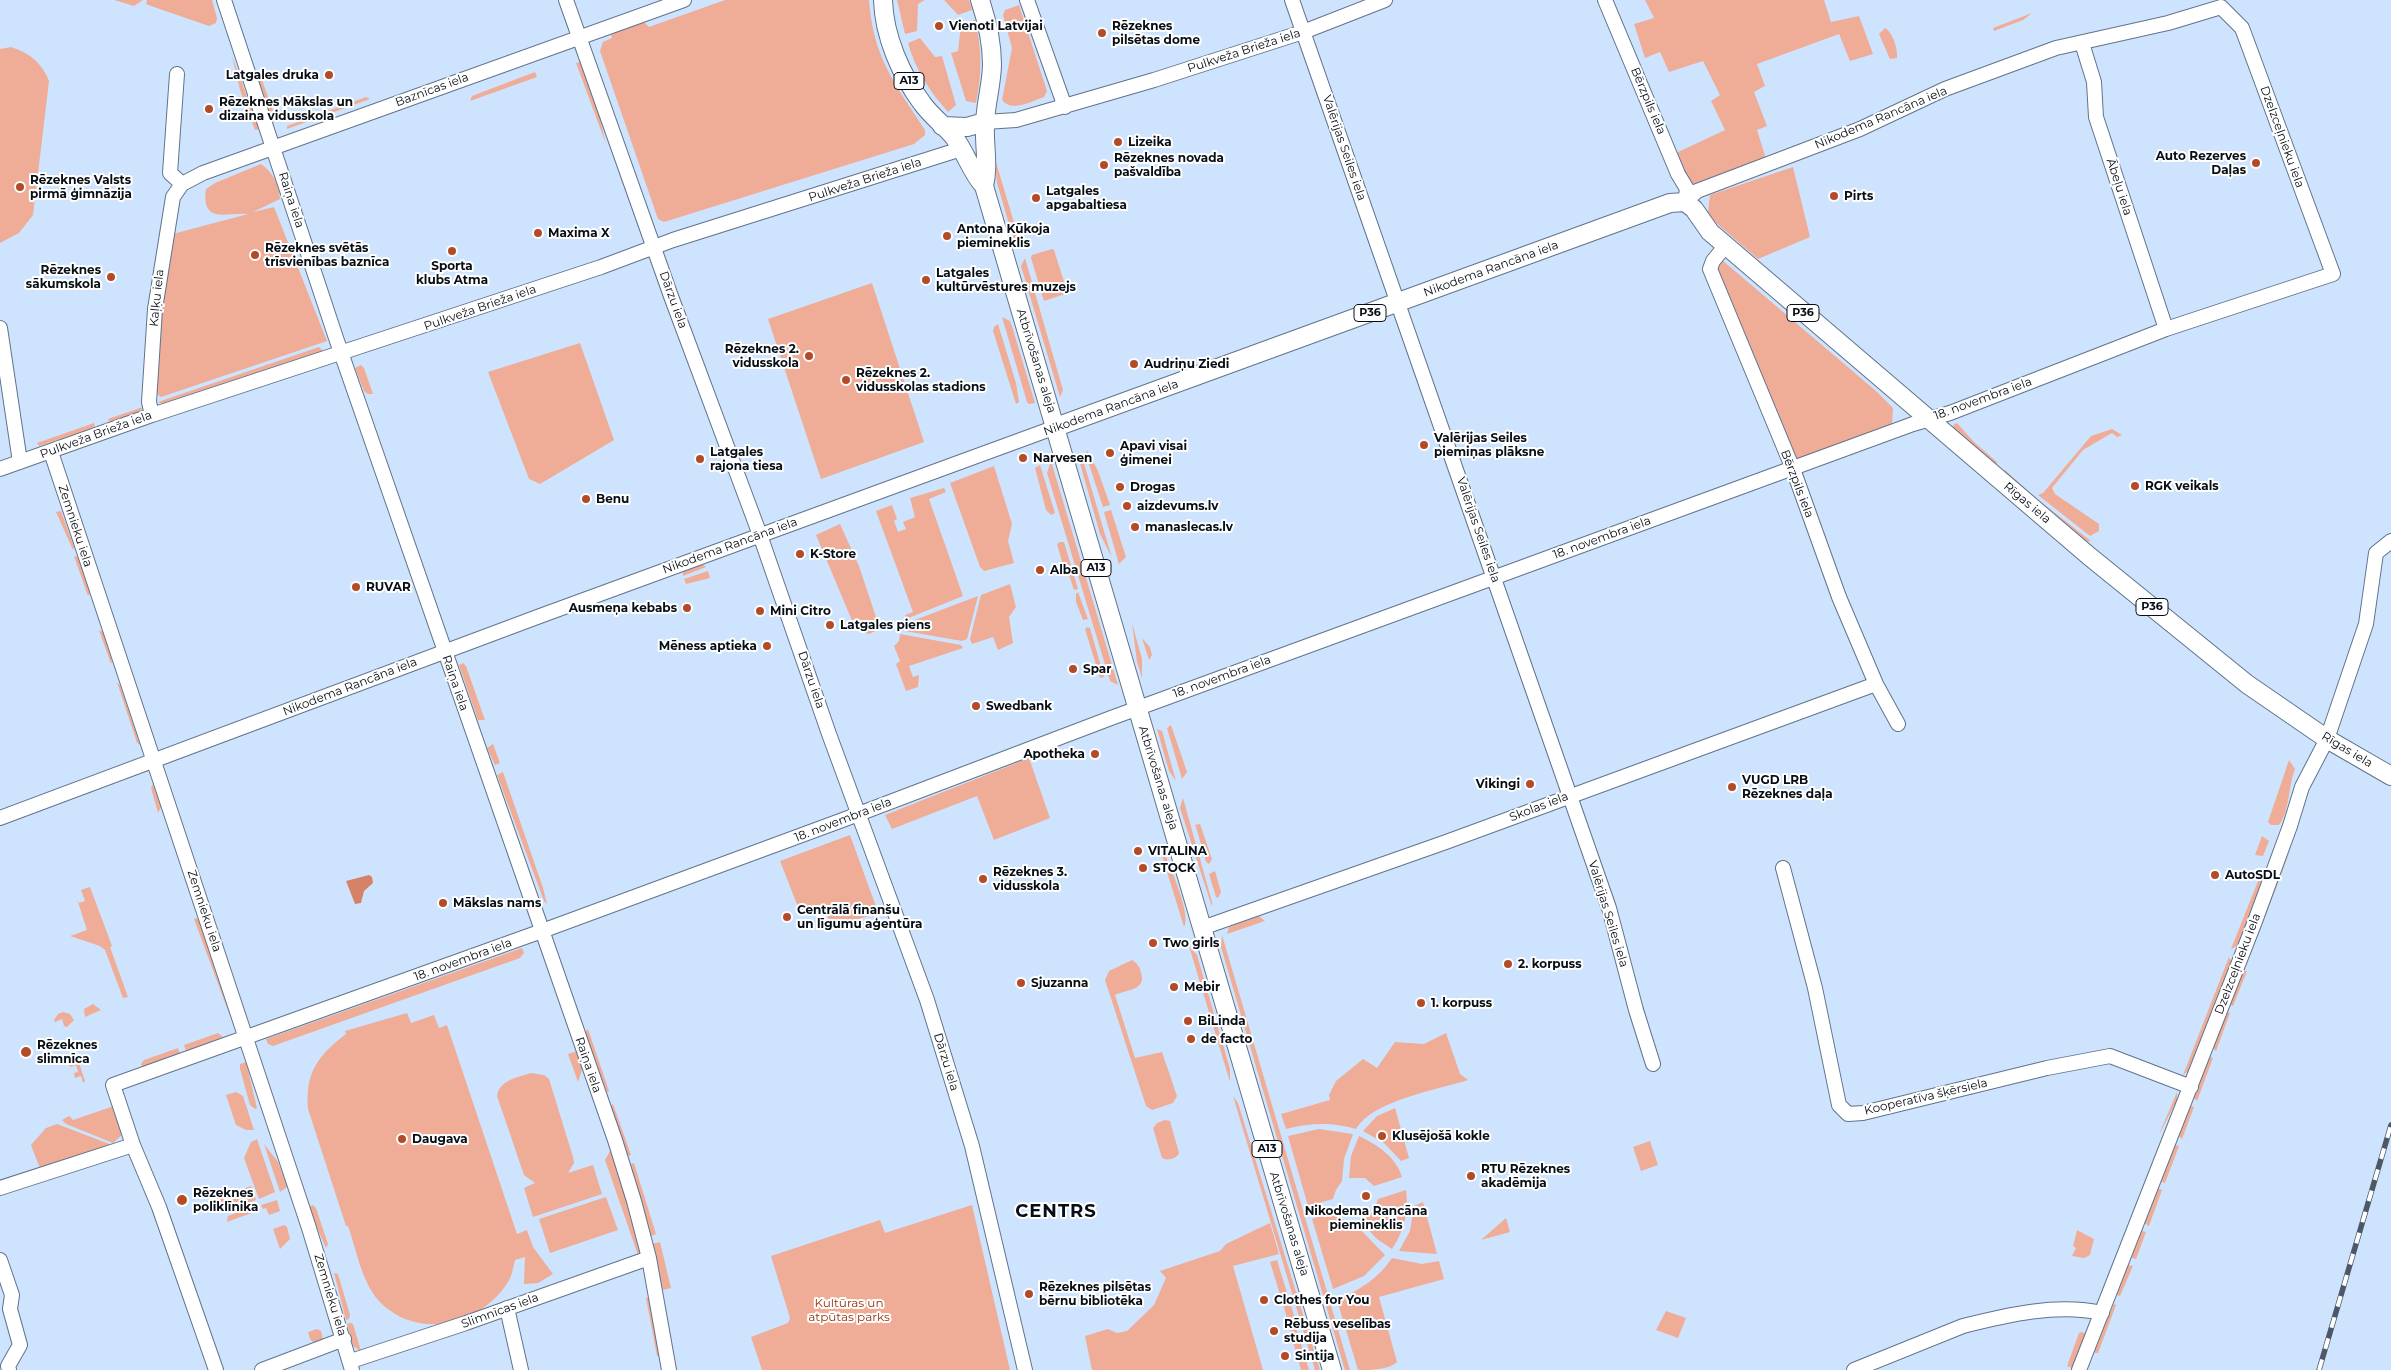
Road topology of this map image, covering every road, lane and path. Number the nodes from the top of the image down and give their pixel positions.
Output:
1 (224, 0) edge
2 (566, 0) edge
3 (684, 0) edge
4 (884, 0) edge
5 (980, 0) edge
6 (1027, 0) edge
7 (1292, 0) edge
8 (1384, 0) edge
9 (1606, 0) edge
10 (2220, 4) edge
11 (1303, 32) junction
12 (580, 37) junction
13 (2082, 43) junction
14 (177, 74) dead end
15 (1064, 107) junction
16 (985, 122) junction
17 (942, 126) junction
18 (274, 149) junction
19 (961, 149) junction
20 (182, 184) junction
21 (984, 186) junction
22 (1685, 202) junction
23 (1726, 245) junction
24 (654, 246) junction
25 (2332, 274) joint
26 (1398, 303) junction
27 (0, 328) edge
28 (2166, 329) junction
29 (342, 354) junction
30 (152, 415) junction
31 (1928, 419) junction
32 (1056, 427) junction
33 (51, 452) junction
34 (20, 462) junction
35 (0, 469) edge
36 (1793, 469) junction
37 (760, 535) junction
38 (2391, 541) edge
39 (1495, 577) junction
40 (445, 652) junction
41 (1876, 684) junction
42 (1137, 709) junction
43 (1898, 724) dead end
44 (2327, 739) junction
45 (154, 762) junction
46 (2391, 776) edge
47 (1570, 795) junction
48 (859, 814) junction
49 (0, 818) edge
50 (1783, 868) dead end
51 (1202, 928) junction
52 (542, 931) junction
53 (246, 1038) junction
54 (1653, 1064) dead end
55 (2191, 1087) junction
56 (133, 1145) junction
57 (0, 1188) edge
58 (649, 1258) junction
59 (0, 1260) edge
60 (507, 1308) junction
61 (2102, 1313) junction
62 (344, 1339) junction
63 (351, 1366) edge
64 (9, 1370) edge
65 (216, 1370) edge
66 (262, 1370) edge
67 (520, 1370) edge
68 (669, 1370) edge
69 (1025, 1370) edge
70 (1332, 1370) edge
71 (1854, 1370) edge
72 (2079, 1370) edge

1 - 18 street, Raiņa iela
2 - 12 street, Dārzu iela
3 - 12 street, Baznīcas iela
4 - 17 main road, Atbrīvošanas aleja / A13
5 - 16 main road, Atbrīvošanas aleja / A13
6 - 15 street
7 - 11 street, Valērijas Seiles iela
8 - 11 street, Pulkveža Brieža iela
9 - 22 street, Bērzpils iela
10 - 13 street, Nikodema Rancāna iela
10 - 25 street, Dzelzceļnieku iela
11 - 15 street, Pulkveža Brieža iela
11 - 26 street, Valērijas Seiles iela
12 - 18 street, Baznīcas iela
12 - 24 street, Dārzu iela
13 - 22 street, Nikodema Rancāna iela
13 - 28 street, Ābeļu iela
14 - 20 street
15 - 16 street, Pulkveža Brieža iela
16 - 17 main road
16 - 21 main road, Atbrīvošanas aleja / A13
17 - 19 main road, Atbrīvošanas aleja / A13
18 - 20 street, Baznīcas iela
18 - 29 street, Raiņa iela
19 - 21 main road, Atbrīvošanas aleja / A13
19 - 24 street, Pulkveža Brieža iela
20 - 30 street, Kaļķu iela
21 - 32 main road, Atbrīvošanas aleja / A13
22 - 23 main road, Rīgas iela / P36
22 - 26 main road, Nikodema Rancāna iela / P36
23 - 31 main road, Rīgas iela / P36
23 - 36 street, Bērzpils iela
24 - 29 street, Pulkveža Brieža iela
24 - 37 street, Dārzu iela
25 - 28 street, 18. novembra iela
26 - 32 main road, Nikodema Rancāna iela / P36
26 - 39 street, Valērijas Seiles iela
27 - 34 street
28 - 31 street, 18. novembra iela
29 - 30 street, Pulkveža Brieža iela
29 - 40 street, Raiņa iela
30 - 33 street, Pulkveža Brieža iela
31 - 36 street, 18. novembra iela
31 - 44 main road, Rīgas iela / P36
32 - 37 street, Nikodema Rancāna iela
32 - 42 main road, Atbrīvošanas aleja / A13
33 - 34 street, Pulkveža Brieža iela
33 - 45 street, Zemnieku iela
34 - 35 street, Pulkveža Brieža iela
36 - 39 street, 18. novembra iela
36 - 41 street, Bērzpils iela
37 - 40 street, Nikodema Rancāna iela
37 - 48 street, Dārzu iela
38 - 44 street, Dzelzceļnieku iela
39 - 42 street, 18. novembra iela
39 - 47 street, Valērijas Seiles iela
40 - 45 street, Nikodema Rancāna iela
40 - 52 street, Raiņa iela
41 - 43 street, Bērzpils iela
41 - 47 street, Skolas iela
42 - 48 street, 18. novembra iela
42 - 51 main road, Atbrīvošanas aleja / A13
44 - 46 main road, Rīgas iela / P36
44 - 55 street, Dzelzceļnieku iela
45 - 49 street, Nikodema Rancāna iela
45 - 53 street, Zemnieku iela
47 - 51 street, Skolas iela
47 - 54 street, Valērijas Seiles iela
48 - 52 street, 18. novembra iela
48 - 69 street, Dārzu iela
50 - 55 street, Kooperatīva šķērsiela
51 - 70 main road, Atbrīvošanas aleja / A13
52 - 53 street, 18. novembra iela
52 - 58 street, Raiņa iela
53 - 56 street, 18. novembra iela
53 - 62 street, Zemnieku iela
55 - 61 street, Dzelzceļnieku iela
56 - 57 street
56 - 65 street
58 - 60 street, Slimnīcas iela
58 - 68 street, Raiņa iela
59 - 64 street
60 - 63 street, Slimnīcas iela
60 - 67 street
61 - 71 street
61 - 72 street, Dzelzceļnieku iela
62 - 63 street, Zemnieku iela
62 - 66 street

